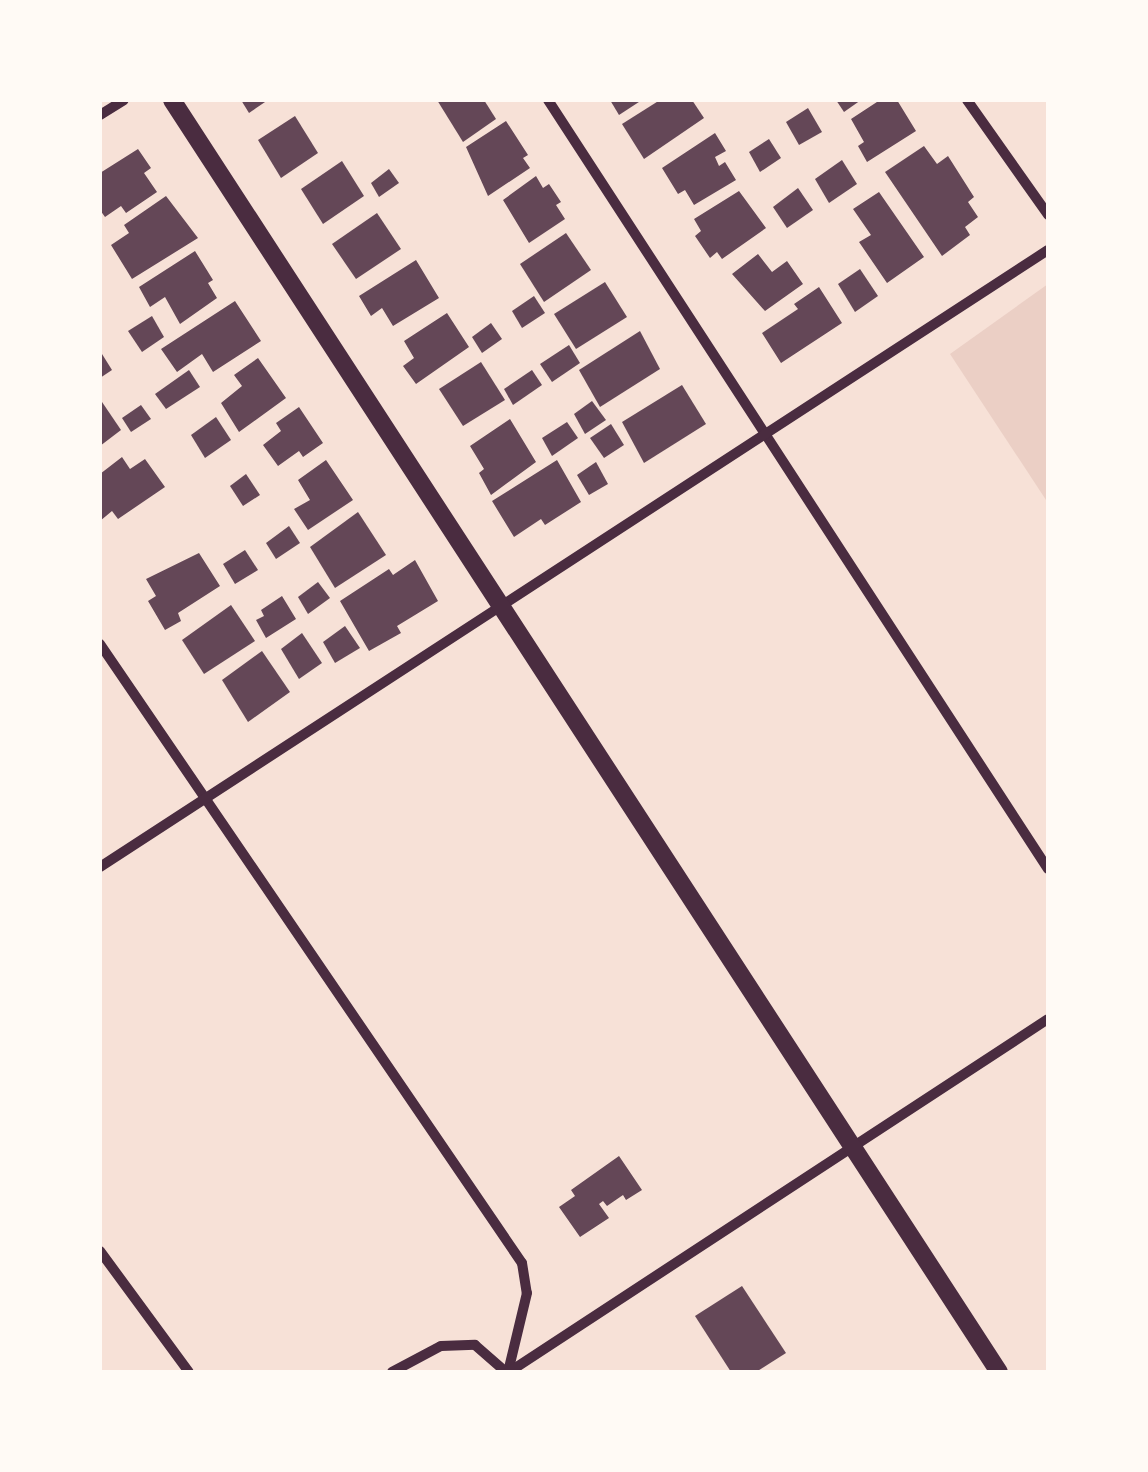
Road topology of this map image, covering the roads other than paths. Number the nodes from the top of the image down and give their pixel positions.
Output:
1 (124, 100) edge
2 (172, 100) edge
3 (548, 100) edge
4 (967, 100) edge
5 (100, 116) edge
6 (1048, 215) edge
7 (1048, 250) edge
8 (764, 435) junction
9 (501, 607) junction
10 (100, 644) edge
11 (206, 800) junction
12 (100, 868) edge
13 (1048, 868) edge
14 (1048, 1019) edge
15 (852, 1147) junction
16 (100, 1251) edge
17 (189, 1372) edge
18 (392, 1372) edge
19 (508, 1372) edge
20 (999, 1372) edge

1 - 5 street
2 - 9 street
3 - 8 street
4 - 6 street
7 - 8 street
8 - 9 street
8 - 13 street
9 - 11 street
9 - 15 street
10 - 11 street
11 - 12 street
11 - 19 street
14 - 15 street
15 - 19 street
15 - 20 street
16 - 17 street
18 - 19 street

